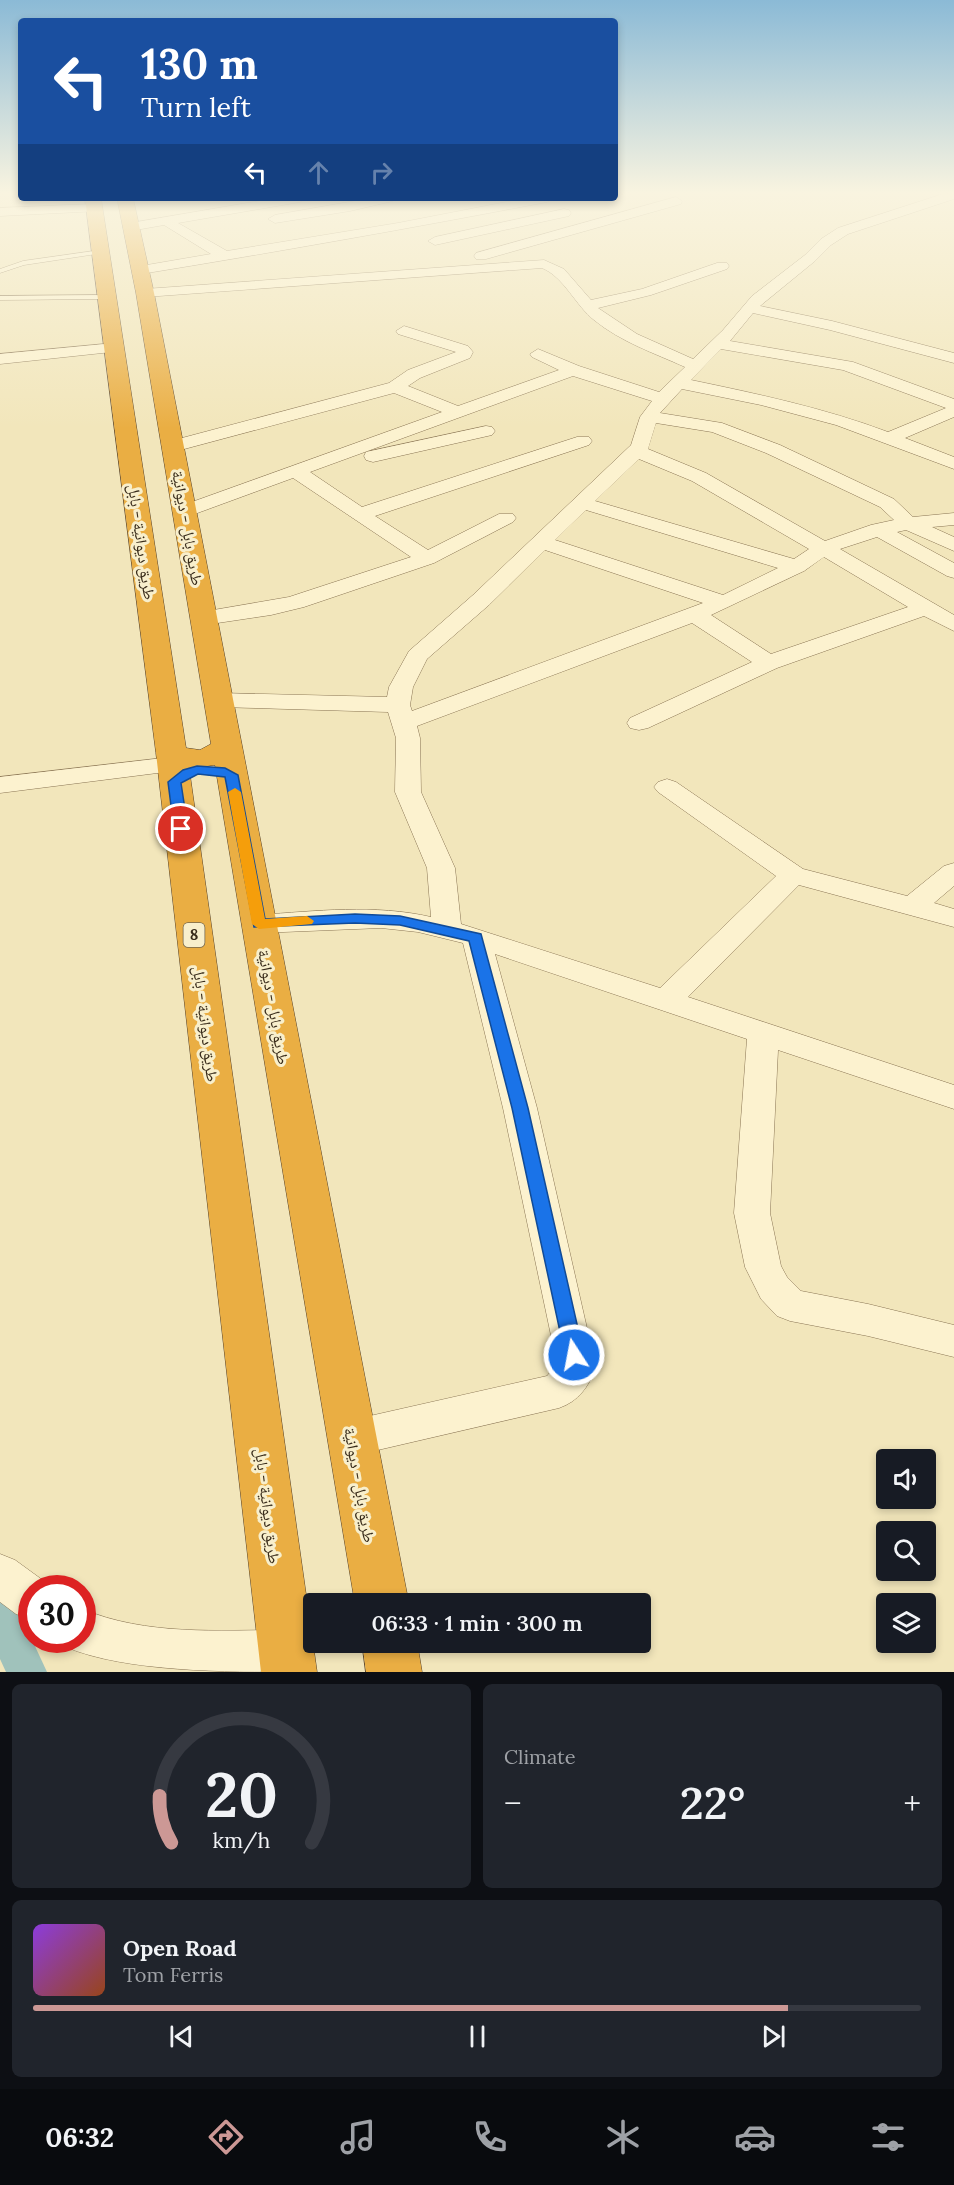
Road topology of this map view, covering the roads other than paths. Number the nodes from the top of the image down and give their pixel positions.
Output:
1 (113, 272) edge
2 (129, 272) edge
3 (557, 272) edge
4 (704, 272) edge
5 (792, 272) edge
6 (108, 297) junction
7 (0, 298) edge
8 (586, 306) junction
9 (750, 308) junction
10 (404, 331) dead end
11 (718, 344) junction
12 (538, 354) dead end
13 (954, 358) edge
14 (0, 359) edge
15 (696, 366) junction
16 (573, 370) junction
17 (119, 375) junction
18 (679, 383) junction
19 (162, 386) junction
20 (395, 387) junction
21 (662, 399) junction
22 (954, 405) edge
23 (954, 411) edge
24 (458, 412) junction
25 (649, 417) junction
26 (486, 431) dead end
27 (890, 438) junction
28 (583, 441) dead end
29 (173, 446) junction
30 (636, 451) junction
31 (333, 457) junction
32 (954, 463) edge
33 (295, 471) junction
34 (582, 503) junction
35 (185, 511) junction
36 (360, 514) junction
37 (506, 518) dead end
38 (954, 519) edge
39 (908, 523) junction
40 (878, 529) junction
41 (542, 542) junction
42 (954, 545) edge
43 (822, 549) junction
44 (427, 559) junction
45 (798, 567) junction
46 (954, 572) edge
47 (724, 603) junction
48 (926, 608) junction
49 (694, 614) junction
50 (204, 618) junction
51 (954, 624) edge
52 (769, 663) junction
53 (219, 700) junction
54 (401, 714) junction
55 (639, 723) dead end
56 (229, 760) junction
57 (173, 767) junction
58 (0, 785) edge
59 (667, 787) dead end
60 (954, 872) edge
61 (793, 875) junction
62 (912, 907) junction
63 (954, 918) edge
64 (259, 924) junction
65 (462, 934) junction
66 (665, 1001) junction
67 (763, 1034) junction
68 (954, 1097) edge
69 (954, 1341) edge
70 (352, 1438) junction
71 (0, 1575) edge
72 (18, 1588) edge
73 (380, 1593) edge
74 (96, 1639) edge
75 (391, 1653) edge
76 (288, 1663) edge
77 (394, 1672) edge

1 - 6 highway, طريق ديوانية - بابل / 8
2 - 19 highway, طريق بابل - ديوانية
3 - 8 street
4 - 8 street
5 - 9 street
6 - 7 lane
6 - 17 highway, طريق ديوانية - بابل / 8
8 - 15 street
9 - 11 street
9 - 13 street
10 - 20 street
11 - 15 street
11 - 22 street
12 - 16 street
14 - 17 street
15 - 18 street
16 - 21 street
16 - 24 street
17 - 19 highway
17 - 57 highway, طريق ديوانية - بابل / 8
18 - 21 street
18 - 27 street
19 - 29 highway, طريق بابل - ديوانية
20 - 24 street
20 - 29 street
21 - 25 street
23 - 27 street
24 - 31 street
25 - 30 street
25 - 39 street
26 - 31 street
27 - 32 street
28 - 36 street
29 - 35 highway, طريق بابل - ديوانية
30 - 34 street
30 - 43 street
31 - 33 street
33 - 35 street
33 - 36 street
34 - 41 street
34 - 45 street
35 - 50 highway, طريق بابل - ديوانية
36 - 44 street
37 - 44 street
38 - 39 street
39 - 40 street
39 - 42 street
40 - 43 street
40 - 46 street
41 - 47 street
41 - 54 street
43 - 45 street
43 - 48 street
44 - 50 street
45 - 47 street
47 - 49 street
48 - 51 street
48 - 52 street
49 - 52 street
49 - 54 street
50 - 53 highway, طريق بابل - ديوانية
52 - 55 street
53 - 54 street
53 - 56 highway, طريق بابل - ديوانية
54 - 65 street
56 - 57 highway
56 - 64 highway, طريق بابل - ديوانية
57 - 58 street
57 - 76 highway, طريق ديوانية - بابل / 8
59 - 61 street
60 - 62 street
61 - 62 street
61 - 66 street
62 - 63 street
64 - 65 street
64 - 70 highway, طريق بابل - ديوانية
65 - 66 street
65 - 70 street
66 - 67 street
67 - 68 street
67 - 69 street
70 - 73 highway, طريق بابل - ديوانية
71 - 72 street
74 - 76 street
75 - 77 highway

